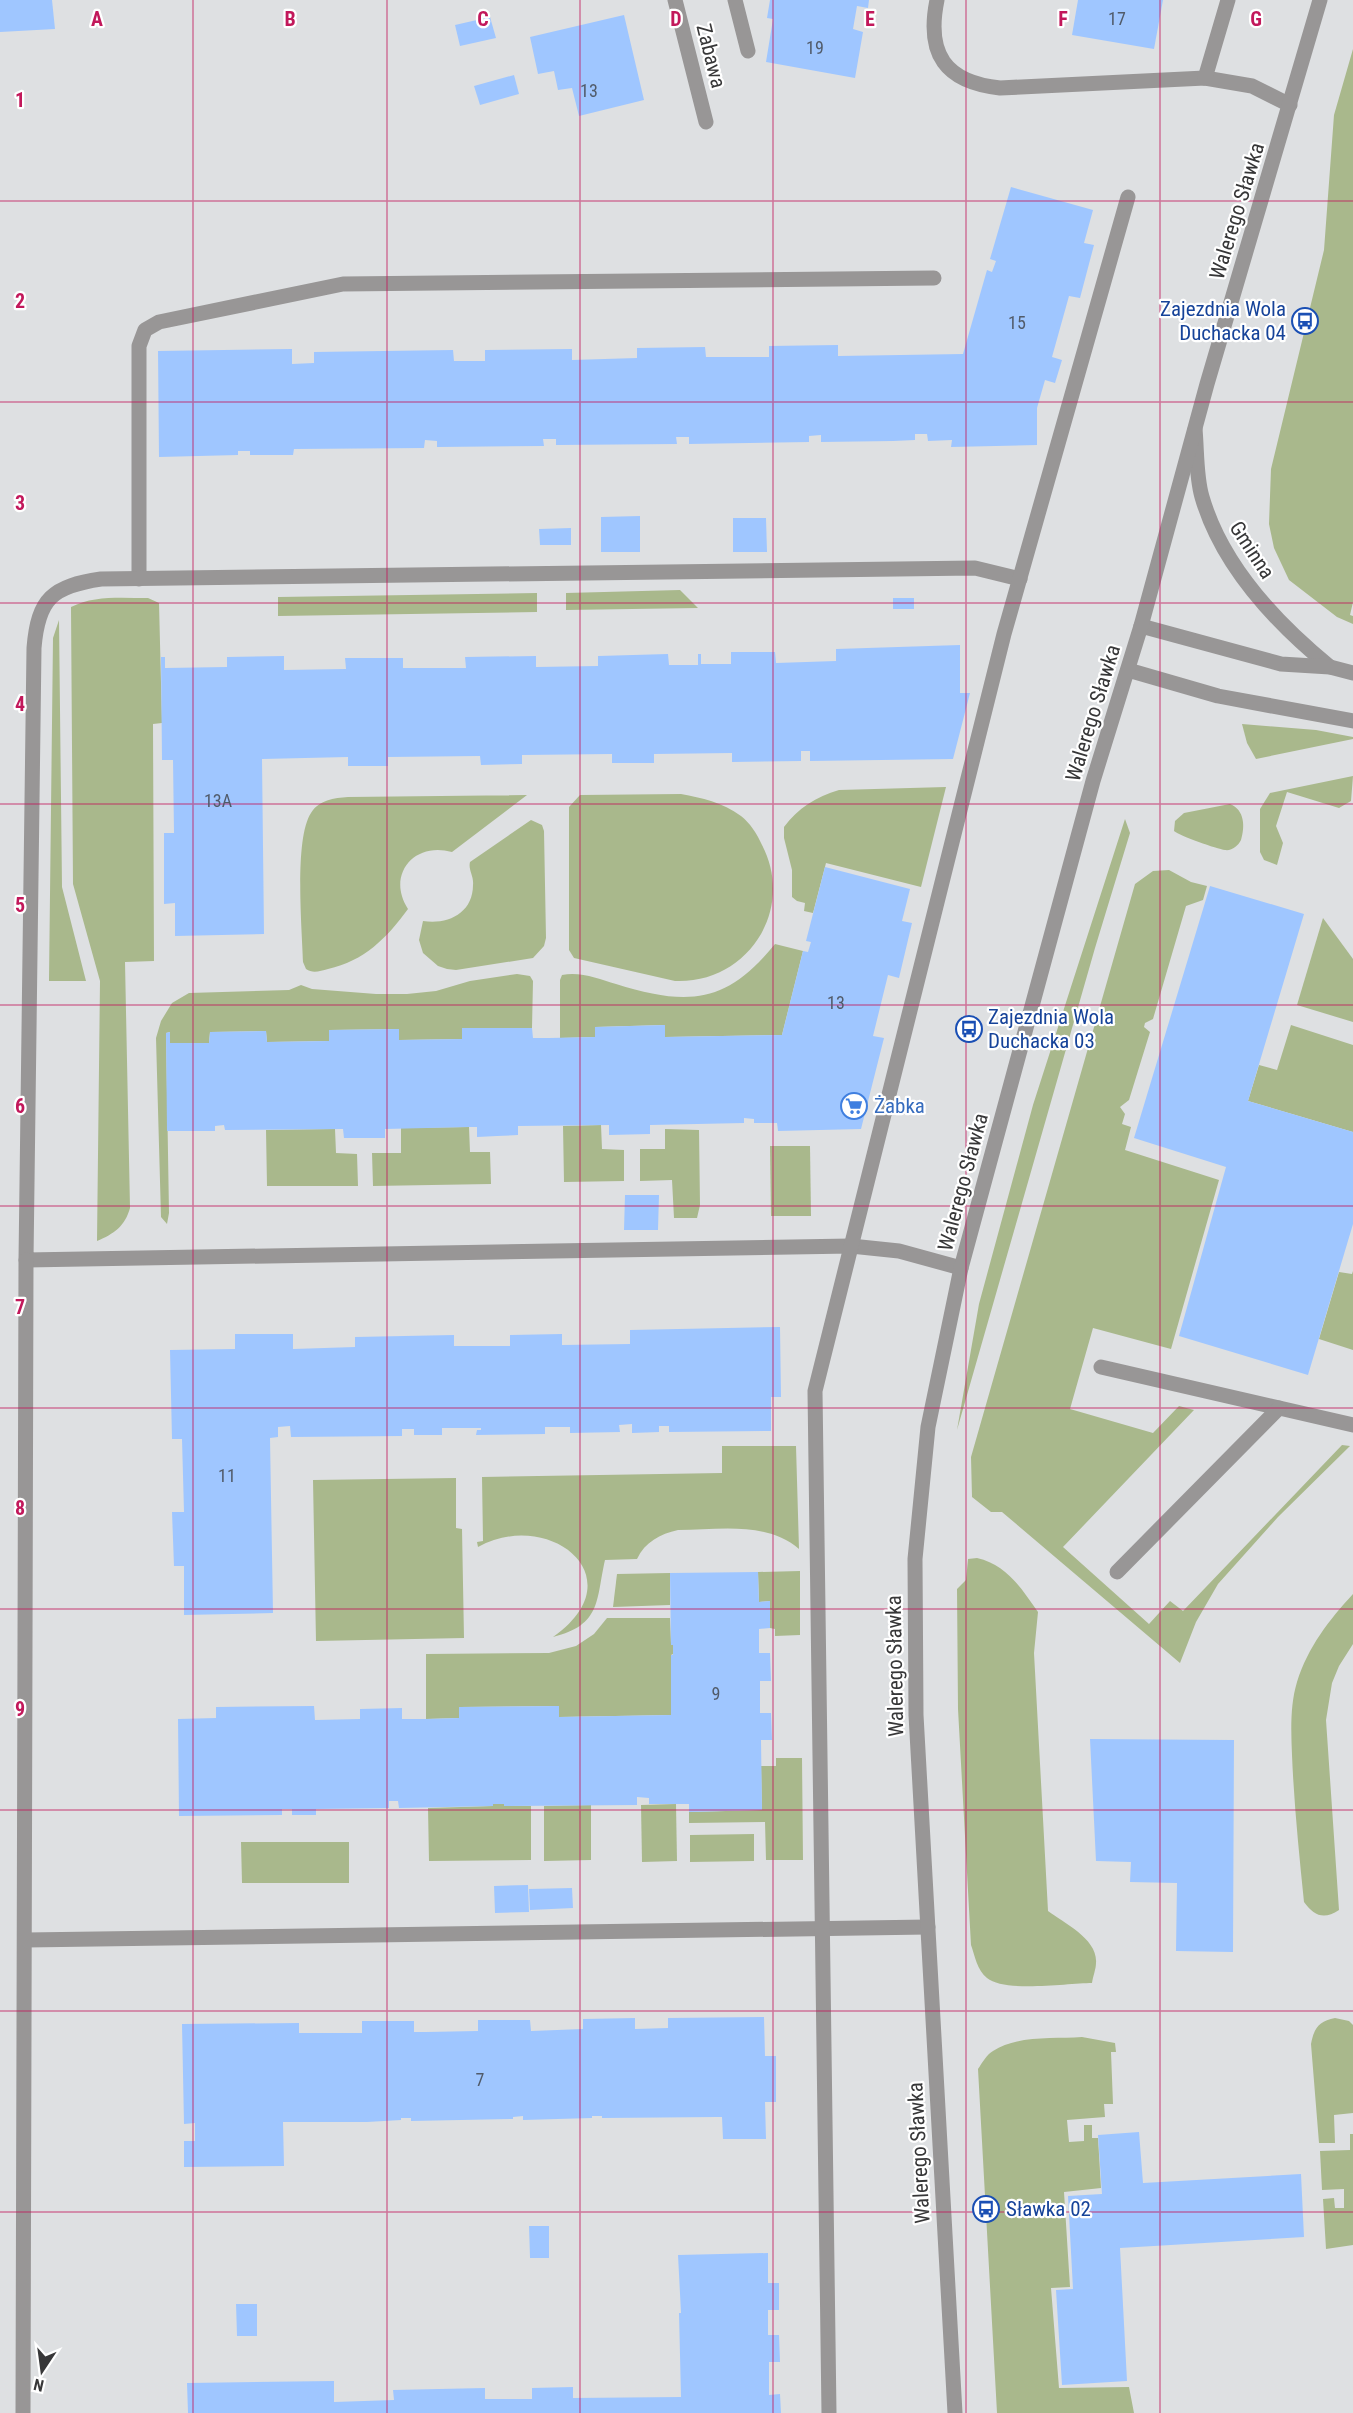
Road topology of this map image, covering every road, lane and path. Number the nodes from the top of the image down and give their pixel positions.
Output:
1 (675, 0) edge
2 (735, 0) edge
3 (937, 0) edge
4 (1228, 0) edge
5 (1320, 0) edge
6 (748, 51) dead end
7 (1205, 78) junction
8 (1290, 105) junction
9 (706, 122) dead end
10 (1128, 197) dead end
11 (934, 278) dead end
12 (1195, 427) junction
13 (139, 579) junction
14 (1020, 579) junction
15 (1141, 626) junction
16 (1330, 667) junction
17 (1128, 670) junction
18 (1353, 673) edge
19 (1353, 721) edge
20 (851, 1246) junction
21 (26, 1260) junction
22 (961, 1268) junction
23 (1101, 1367) dead end
24 (1279, 1408) junction
25 (1353, 1425) edge
26 (1117, 1572) dead end
27 (928, 1927) junction
28 (822, 1929) junction
29 (26, 1940) junction
30 (23, 2413) edge
31 (829, 2413) edge
32 (955, 2413) edge

1 - 9 street, Zabawa
2 - 6 street
3 - 7 street
4 - 7 street
5 - 8 street, Walerego Sławka
7 - 8 street
8 - 12 street, Walerego Sławka
10 - 14 street
11 - 13 street
12 - 15 street, Walerego Sławka
12 - 16 street, Gminna
13 - 14 street
13 - 21 street
14 - 20 street
15 - 16 street, Gminna
15 - 17 street, Walerego Sławka
16 - 18 street, Gminna
17 - 19 street
17 - 22 street, Walerego Sławka
20 - 21 street
20 - 22 street
20 - 28 street
21 - 29 street
22 - 27 street, Walerego Sławka
23 - 24 street
24 - 25 street
24 - 26 street
27 - 28 street
27 - 32 street, Walerego Sławka
28 - 29 street
28 - 31 street
29 - 30 street

